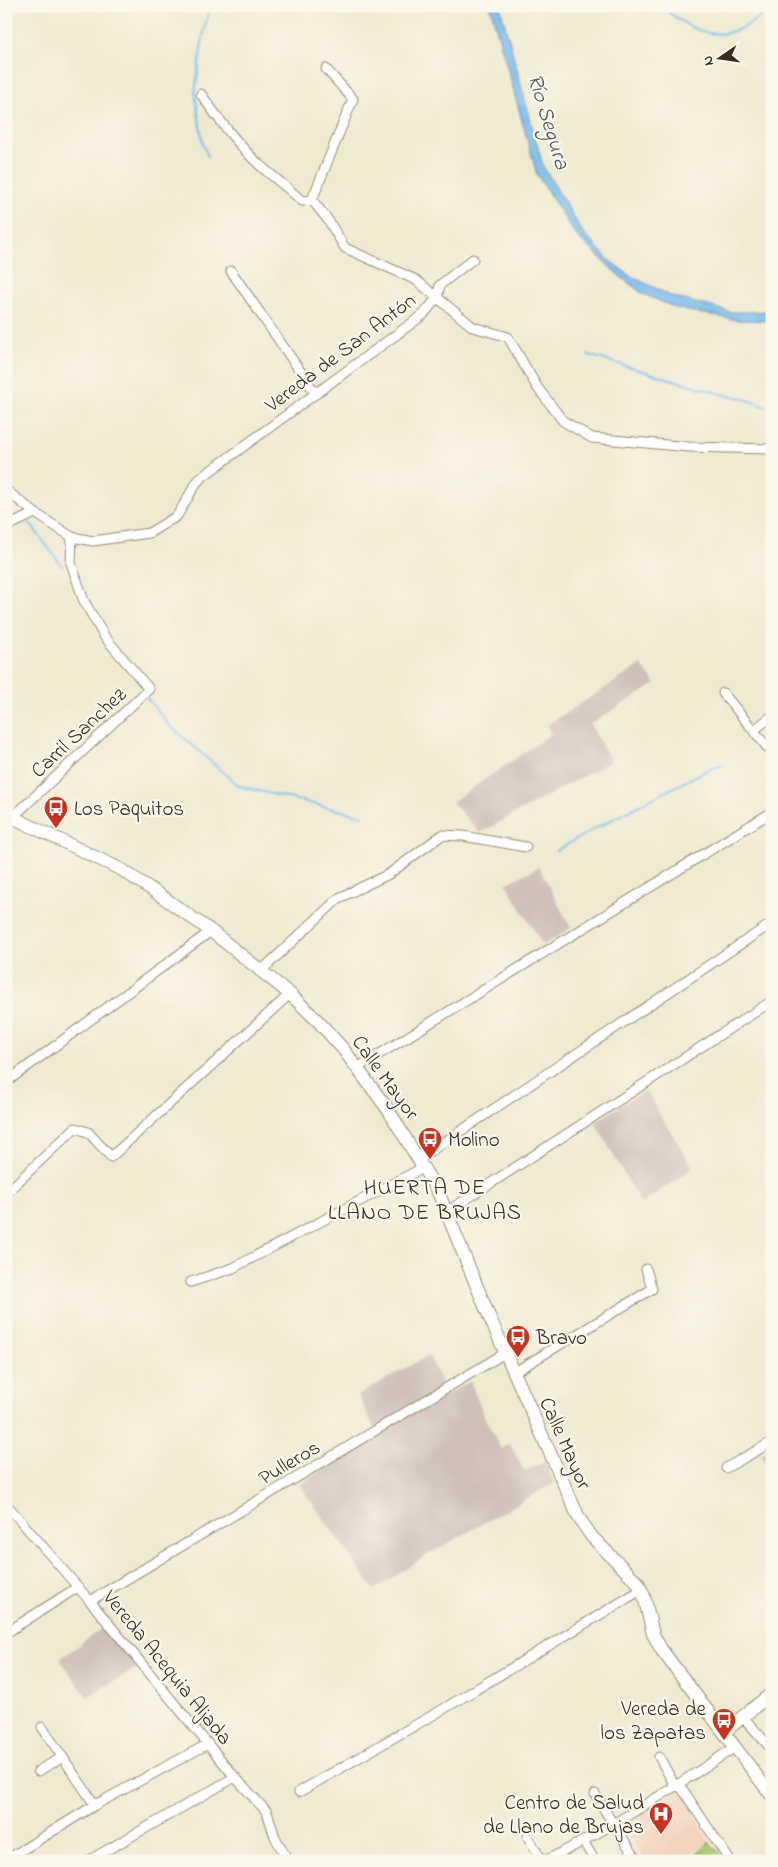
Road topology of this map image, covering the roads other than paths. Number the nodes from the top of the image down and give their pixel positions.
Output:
1 (326, 69) dead end
2 (201, 94) dead end
3 (312, 200) junction
4 (473, 259) dead end
5 (231, 271) dead end
6 (438, 298) junction
7 (316, 394) junction
8 (772, 449) edge
9 (6, 490) edge
10 (35, 512) junction
11 (6, 527) edge
12 (72, 537) junction
13 (723, 693) dead end
14 (772, 716) edge
15 (754, 730) junction
16 (772, 753) edge
17 (772, 812) edge
18 (10, 816) edge
19 (526, 847) dead end
20 (772, 923) edge
21 (212, 931) junction
22 (261, 971) junction
23 (290, 994) junction
24 (772, 1001) edge
25 (357, 1068) junction
26 (10, 1080) dead end
27 (421, 1163) junction
28 (6, 1193) edge
29 (448, 1211) junction
30 (646, 1269) dead end
31 (191, 1282) dead end
32 (505, 1353) junction
33 (513, 1372) junction
34 (772, 1442) edge
35 (726, 1468) dead end
36 (6, 1504) edge
37 (78, 1587) junction
38 (641, 1590) junction
39 (90, 1600) junction
40 (6, 1633) edge
41 (769, 1700) edge
42 (744, 1717) junction
43 (42, 1727) dead end
44 (724, 1732) junction
45 (208, 1744) junction
46 (769, 1746) dead end
47 (735, 1747) junction
48 (63, 1757) junction
49 (659, 1757) dead end
50 (38, 1771) dead end
51 (235, 1777) junction
52 (675, 1786) junction
53 (299, 1792) dead end
54 (595, 1794) dead end
55 (772, 1796) edge
56 (96, 1805) junction
57 (613, 1824) junction
58 (528, 1837) dead end
59 (583, 1841) junction
60 (772, 1855) edge
61 (6, 1860) edge
62 (88, 1861) edge
63 (288, 1861) edge
64 (543, 1861) edge
65 (595, 1861) edge
66 (638, 1861) edge
67 (730, 1861) edge
68 (761, 1861) edge

1 - 3 street
2 - 3 street
3 - 6 street
4 - 6 street
5 - 7 street
6 - 7 street, Vereda de San Antón
6 - 8 street, Vereda de San Antón
7 - 12 street, Vereda de San Antón
9 - 10 street, Vereda de San Antón
10 - 11 street
10 - 12 street, Vereda de San Antón
12 - 18 street, Carril Sanchez
13 - 15 street
14 - 15 street
15 - 16 street
17 - 25 street
18 - 21 main road, Calle Mayor
19 - 22 street
20 - 27 street
21 - 22 main road, Calle Mayor
21 - 26 street
22 - 23 main road, Calle Mayor
23 - 25 main road, Calle Mayor
23 - 28 street
24 - 29 street
25 - 27 main road, Calle Mayor
27 - 29 main road, Calle Mayor
27 - 31 street
29 - 32 main road, Calle Mayor
30 - 33 street
32 - 33 main road, Calle Mayor
32 - 39 street, Pulleros
33 - 38 main road, Calle Mayor
34 - 35 street
36 - 37 street, Vereda Acequia Aljada
37 - 39 street, Vereda Acequia Aljada
37 - 40 street
38 - 44 main road, Calle Mayor
38 - 53 street
39 - 45 street, Vereda Acequia Aljada
41 - 42 main road
42 - 44 main road
42 - 46 street
43 - 48 street
44 - 47 main road, Calle Mayor
45 - 51 street, Vereda Acequia Aljada
45 - 56 street
47 - 52 street
47 - 55 main road, Calle Mayor
48 - 50 street
48 - 56 street
49 - 52 street
51 - 62 street
51 - 63 street, Vereda Acequia Aljada
52 - 57 street
52 - 67 street
54 - 57 street
56 - 61 street
57 - 59 street
57 - 66 street
58 - 64 street
59 - 64 street
59 - 65 street
60 - 68 street

